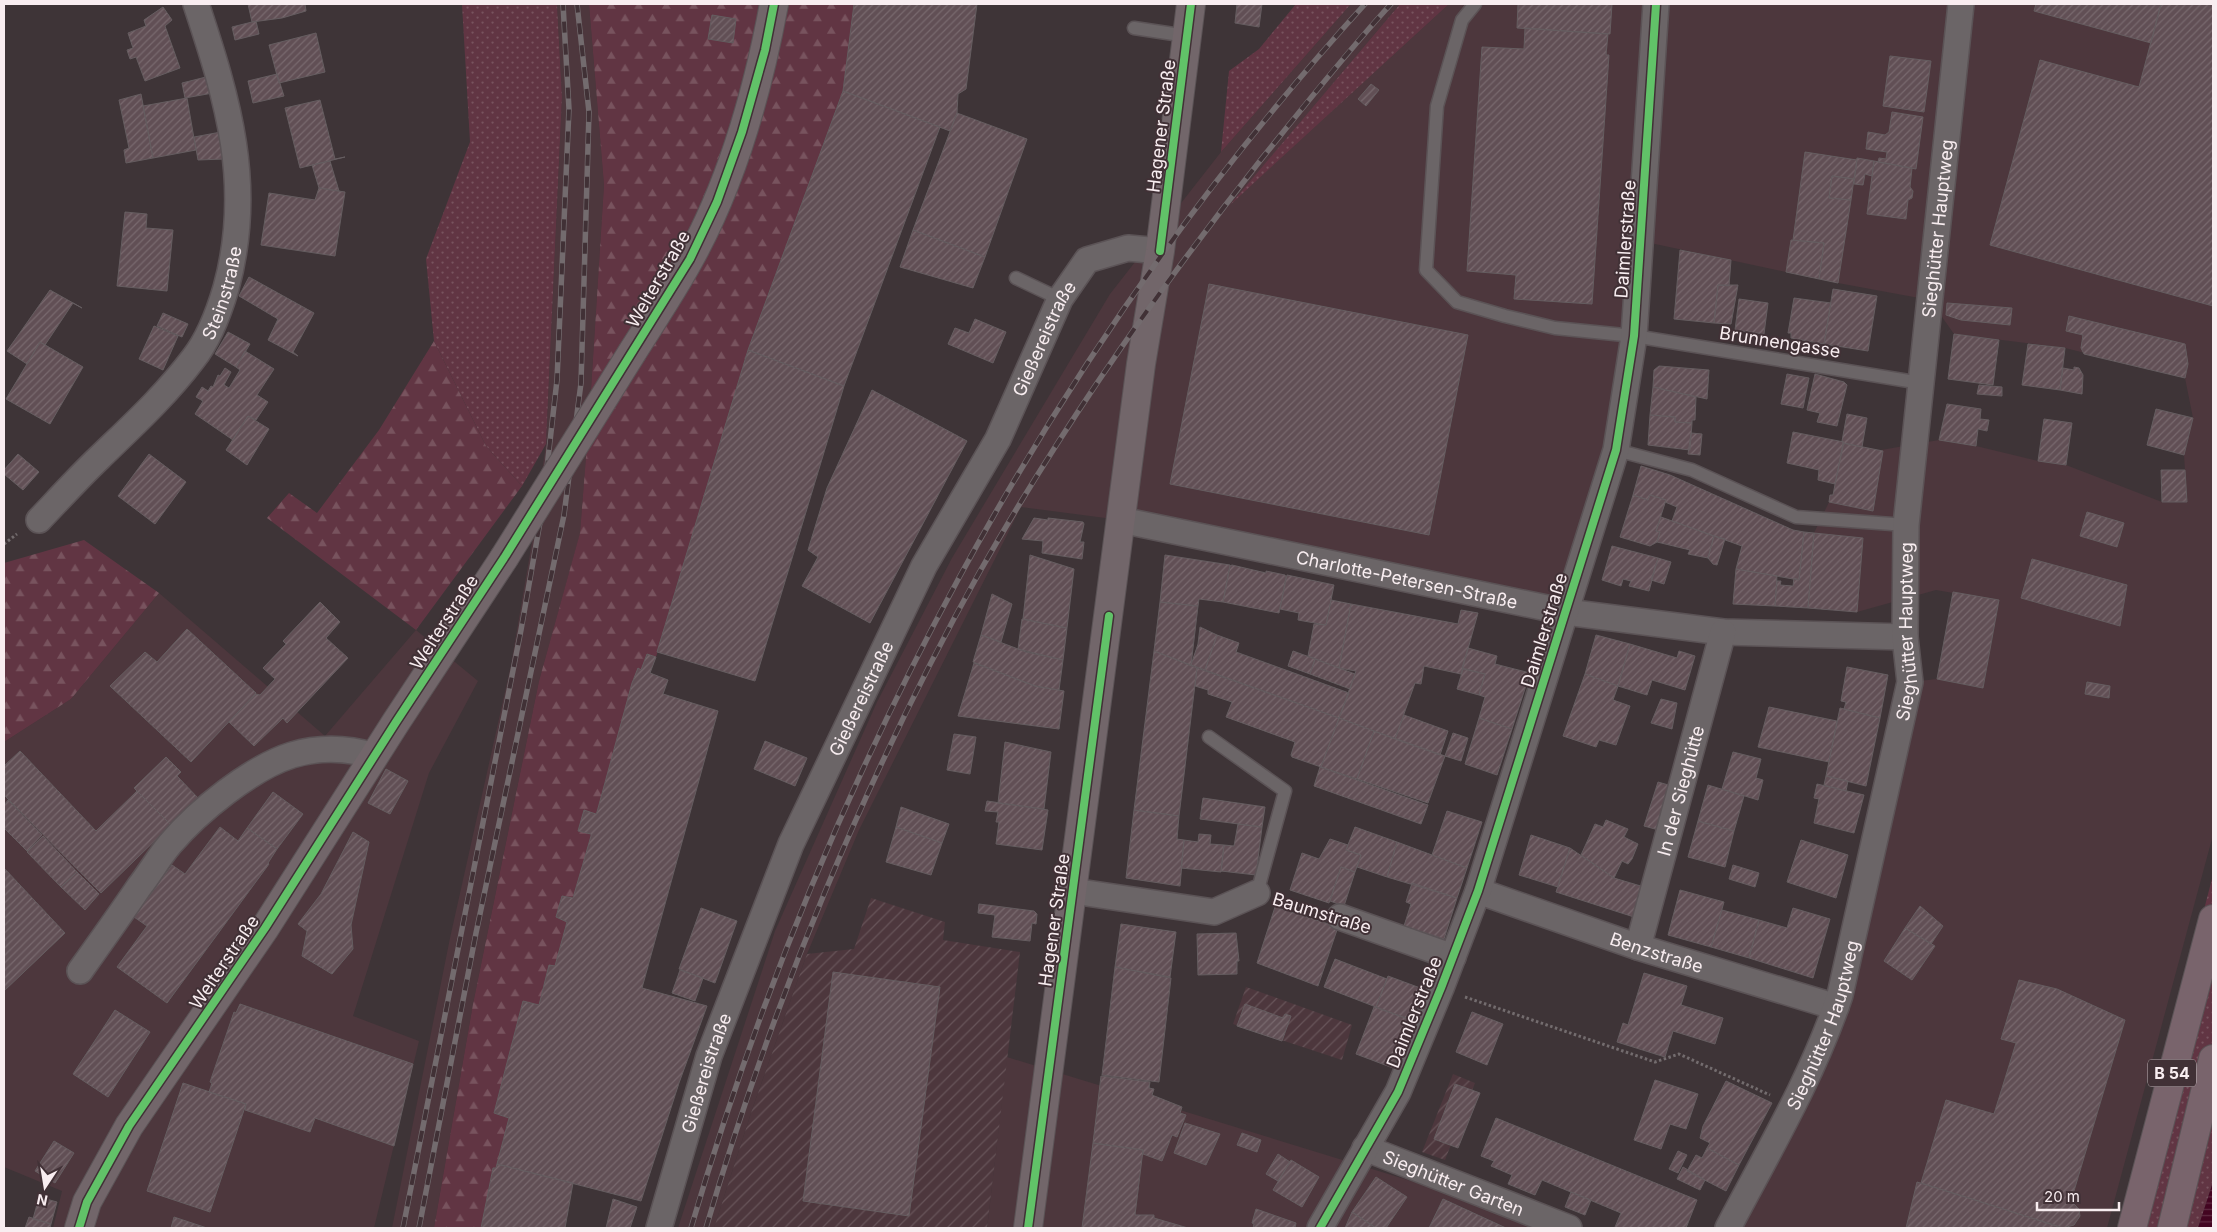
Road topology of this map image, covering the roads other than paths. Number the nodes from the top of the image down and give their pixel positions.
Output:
1 (196, 4) edge
2 (774, 4) edge
3 (1191, 4) edge
4 (1475, 4) edge
5 (1656, 4) edge
6 (1961, 4) edge
7 (1134, 28) dead end
8 (1187, 36) junction
9 (1160, 252) junction
10 (1016, 278) dead end
11 (1060, 299) junction
12 (1634, 336) junction
13 (1920, 383) junction
14 (1616, 450) junction
15 (39, 520) dead end
16 (1121, 520) junction
17 (1906, 525) junction
18 (1566, 612) junction
19 (1723, 632) junction
20 (1905, 637) junction
21 (1209, 737) dead end
22 (374, 756) junction
23 (1073, 891) junction
24 (1478, 891) junction
25 (1257, 893) joint
26 (1340, 917) road end
27 (2213, 919) edge
28 (1638, 947) junction
29 (1453, 957) junction
30 (80, 971) dead end
31 (1836, 1007) junction
32 (2213, 1059) edge
33 (1365, 1148) junction
34 (79, 1228) edge
35 (658, 1228) edge
36 (1028, 1228) edge
37 (1320, 1228) edge
38 (1569, 1228) edge
39 (1728, 1228) edge
40 (2132, 1228) edge
41 (2172, 1228) edge

1 - 15 street, Steinstraße
2 - 22 street, Welterstraße, bridge
3 - 8 street, Hagener Straße
4 - 12 lane, Brunnengasse
5 - 12 street, Daimlerstraße
6 - 13 street, Sieghütter Hauptweg
7 - 8 lane
8 - 9 street, Hagener Straße
9 - 11 street, Gießereistraße
9 - 16 street, Hagener Straße
10 - 11 lane
11 - 35 street, Gießereistraße
12 - 13 lane, Brunnengasse
12 - 14 street, Daimlerstraße
13 - 17 street, Sieghütter Hauptweg
14 - 17 lane
14 - 18 street, Daimlerstraße
16 - 18 street, Charlotte-Petersen-Straße
16 - 23 street, Hagener Straße
17 - 20 street, Sieghütter Hauptweg
18 - 19 street, Charlotte-Petersen-Straße
18 - 24 street, Daimlerstraße
19 - 20 street, Charlotte-Petersen-Straße
19 - 28 street, In der Sieghütte
20 - 31 street, Sieghütter Hauptweg
21 - 25 lane
22 - 30 street
22 - 34 street, Welterstraße
23 - 25 street, Baumstraße
23 - 36 street, Hagener Straße
24 - 28 street, Benzstraße
24 - 29 street, Daimlerstraße
26 - 29 street, Baumstraße
27 - 40 highway, B 54
28 - 31 street, Benzstraße
29 - 33 street, Daimlerstraße
31 - 39 street, Sieghütter Hauptweg
32 - 41 highway, B 54
33 - 37 street, Daimlerstraße
33 - 38 street, Sieghütter Garten

